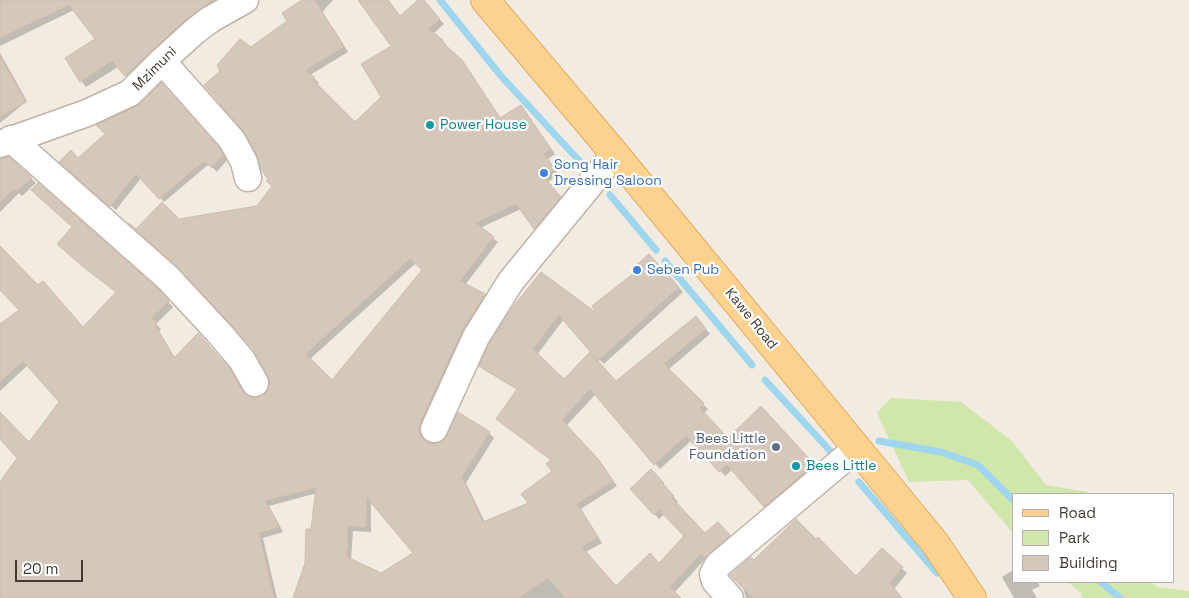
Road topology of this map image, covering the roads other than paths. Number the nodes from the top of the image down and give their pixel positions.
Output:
1 (245, 0) edge
2 (485, 0) edge
3 (162, 61) junction
4 (5, 141) edge
5 (615, 154) junction
6 (248, 178) dead end
7 (255, 383) dead end
8 (434, 429) dead end
9 (857, 448) junction
10 (730, 598) edge
11 (972, 598) edge

1 - 3 street, Mzimuni
2 - 5 main road, Kawe Road
3 - 4 street, Mzimuni
3 - 6 street
4 - 7 street
5 - 8 street
5 - 9 main road, Kawe Road
9 - 10 street
9 - 11 main road, Kawe Road

